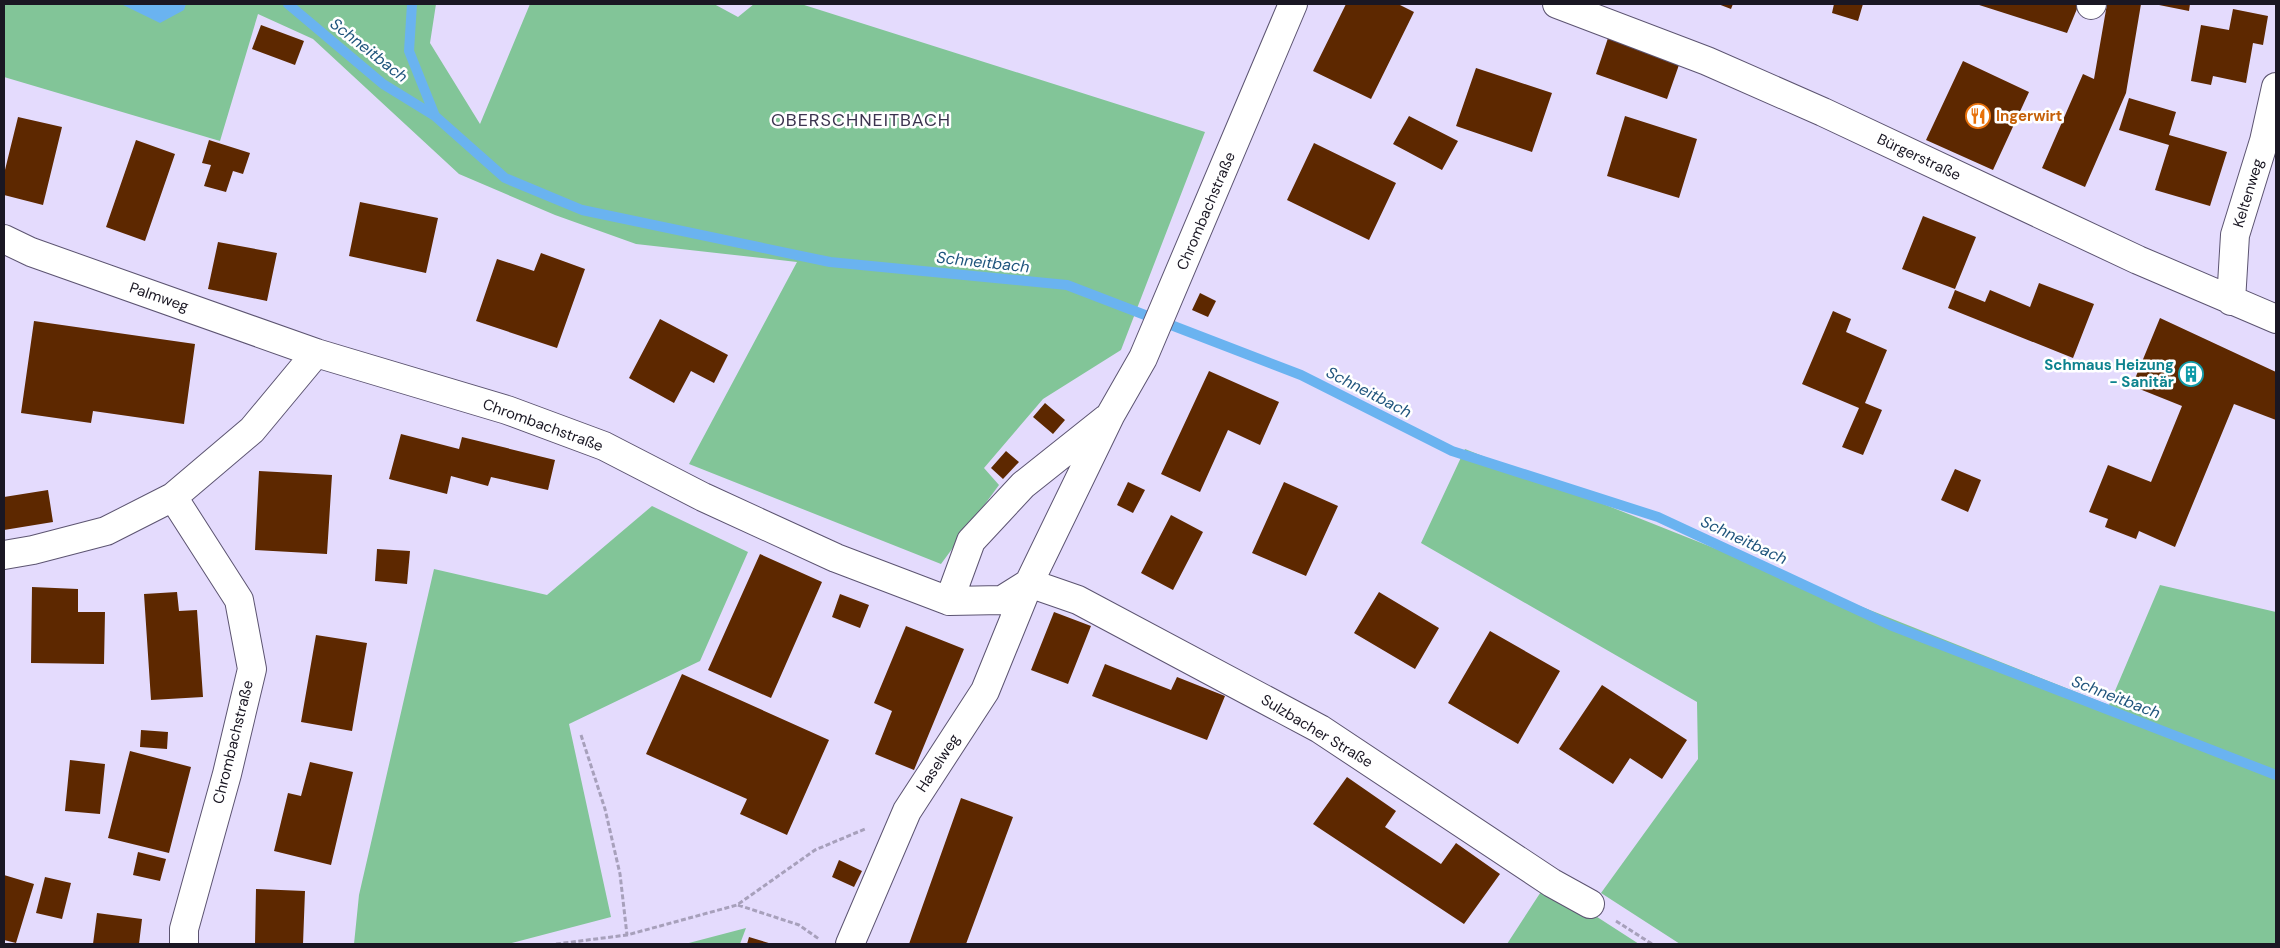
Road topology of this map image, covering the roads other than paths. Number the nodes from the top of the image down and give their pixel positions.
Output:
1 (1293, 4) edge
2 (1561, 4) edge
3 (2276, 86) edge
4 (4, 240) edge
5 (2231, 301) junction
6 (2276, 319) edge
7 (316, 353) junction
8 (1111, 414) junction
9 (173, 497) junction
10 (4, 555) edge
11 (1029, 583) junction
12 (949, 601) junction
13 (1590, 904) road end
14 (184, 944) edge
15 (850, 944) edge

1 - 8 street, Chrombachstraße
2 - 5 street, Bürgerstraße
3 - 5 street, Keltenweg
4 - 7 street, Palmweg
5 - 6 street, Bürgerstraße
7 - 9 street
7 - 12 street, Chrombachstraße
8 - 11 street, Chrombachstraße
8 - 12 street, Chrombachstraße
9 - 10 street
9 - 14 street, Chrombachstraße
11 - 12 street, Chrombachstraße
11 - 13 street, Sulzbacher Straße
11 - 15 street, Haselweg

